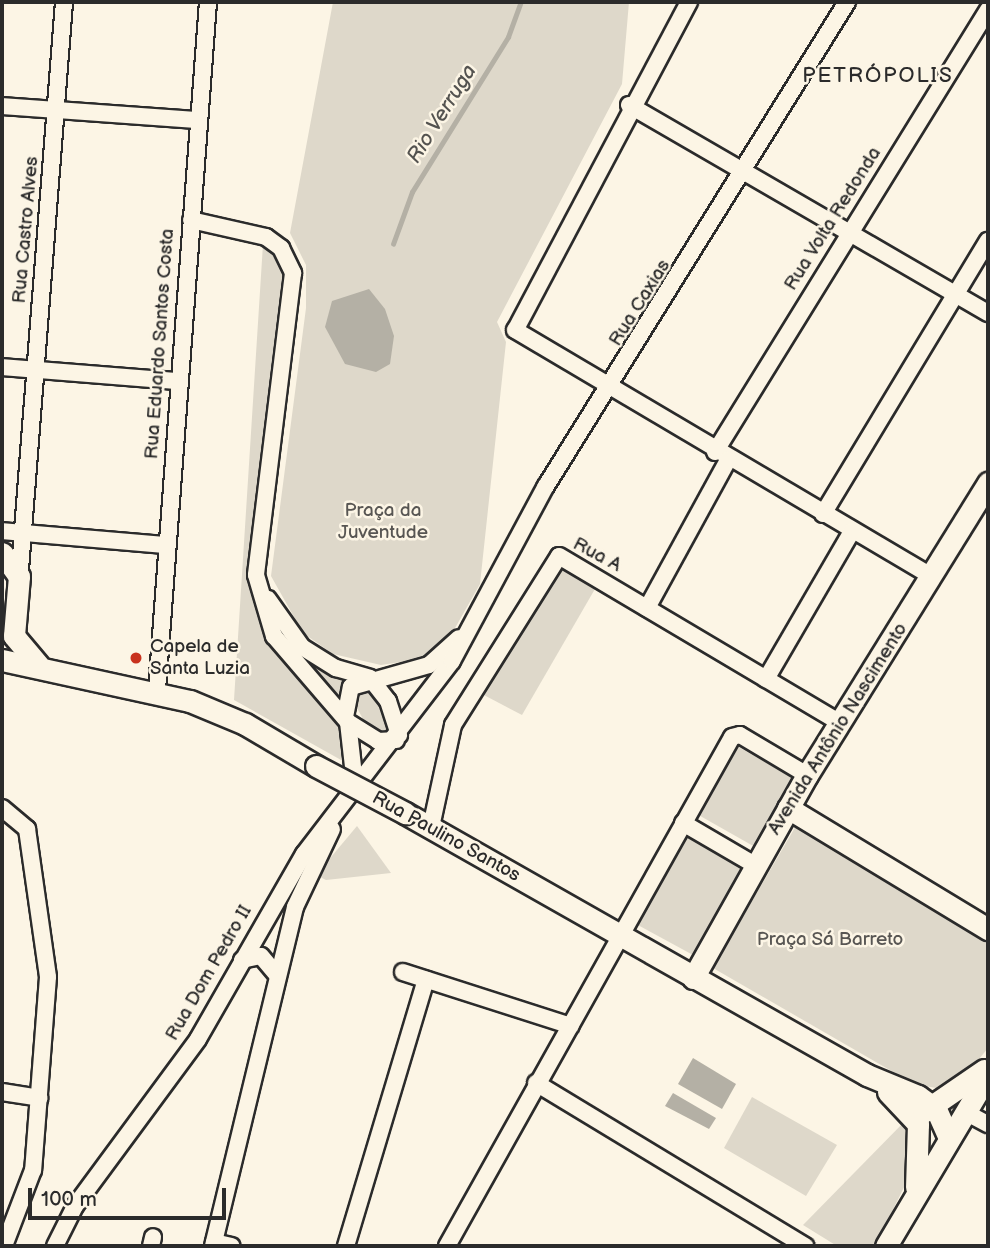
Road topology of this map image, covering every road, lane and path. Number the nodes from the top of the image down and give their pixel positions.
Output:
1 (64, 2) edge
2 (208, 2) edge
3 (689, 2) edge
4 (847, 2) edge
5 (988, 10) edge
6 (629, 104) junction
7 (2, 106) edge
8 (57, 110) junction
9 (199, 120) junction
10 (746, 172) junction
11 (191, 220) junction
12 (849, 232) junction
13 (988, 241) edge
14 (957, 294) junction
15 (988, 313) edge
16 (2, 367) edge
17 (36, 370) junction
18 (177, 381) junction
19 (610, 392) junction
20 (721, 456) junction
21 (988, 483) edge
22 (823, 514) junction
23 (2, 531) edge
24 (852, 531) junction
25 (24, 533) junction
26 (165, 545) junction
27 (2, 553) edge
28 (256, 575) junction
29 (932, 578) junction
30 (19, 587) junction
31 (647, 608) junction
32 (14, 613) junction
33 (471, 626) junction
34 (2, 641) edge
35 (2, 660) edge
36 (38, 665) junction
37 (370, 678) junction
38 (766, 679) junction
39 (158, 690) junction
40 (346, 719) junction
41 (840, 723) junction
42 (398, 738) junction
43 (807, 775) junction
44 (356, 793) junction
45 (2, 808) edge
46 (343, 808) junction
47 (788, 808) junction
48 (683, 823) junction
49 (431, 827) junction
50 (755, 865) junction
51 (988, 929) edge
52 (620, 935) junction
53 (242, 960) junction
54 (403, 972) dead end
55 (278, 976) junction
56 (693, 978) junction
57 (426, 980) junction
58 (570, 1026) junction
59 (988, 1066) edge
60 (988, 1074) edge
61 (867, 1075) junction
62 (536, 1083) junction
63 (2, 1092) edge
64 (40, 1098) junction
65 (938, 1099) junction
66 (965, 1112) junction
67 (918, 1124) junction
68 (988, 1124) edge
69 (947, 1141) junction
70 (914, 1196) junction
71 (214, 1244) edge
72 (4, 1246) edge
73 (55, 1246) edge
74 (232, 1246) edge
75 (346, 1246) edge
76 (447, 1246) edge
77 (804, 1246) edge
78 (886, 1246) edge

1 - 8 street, Rua Castro Alves
2 - 9 street, Rua Eduardo Santos Costa
3 - 6 street
4 - 10 street, Rua Caxias
5 - 12 street, Rua Volta Redonda
6 - 10 street
6 - 19 street
7 - 8 street
8 - 9 street
8 - 17 street, Rua Castro Alves
9 - 11 street, Rua Eduardo Santos Costa
10 - 12 street
10 - 19 street, Rua Caxias
11 - 18 street, Rua Eduardo Santos Costa
11 - 28 street
12 - 14 street
12 - 20 street, Rua Volta Redonda
13 - 14 street
14 - 15 street
14 - 22 street
16 - 17 street
17 - 18 street
17 - 25 street, Rua Castro Alves
18 - 26 street, Rua Eduardo Santos Costa
19 - 20 street
19 - 33 street, Rua Caxias
20 - 22 street
20 - 31 street, Rua Volta Redonda
21 - 29 main road, Avenida Antônio Nascimento
22 - 24 street
23 - 25 street
24 - 29 street
24 - 38 street
25 - 26 street
25 - 30 street, Rua Castro Alves
26 - 39 street, Rua Eduardo Santos Costa
27 - 30 main road
28 - 37 street
28 - 40 street
29 - 41 main road, Avenida Antônio Nascimento
30 - 32 main road
31 - 38 street, Rua A
31 - 49 street, Rua A
32 - 34 main road
32 - 36 main road
33 - 37 street
33 - 42 street, Rua Dom Pedro II
35 - 36 main road, Rua Paulino Santos
36 - 39 main road, Rua Paulino Santos
37 - 40 street
37 - 42 street
38 - 41 street, Rua A
39 - 49 main road, Rua Paulino Santos, bridge
40 - 42 street
40 - 44 street
41 - 43 main road, Avenida Antônio Nascimento
42 - 44 street, Rua Dom Pedro II
43 - 47 main road, Avenida Antônio Nascimento
43 - 48 street
44 - 46 street, Rua Dom Pedro II
45 - 64 street
46 - 53 street, Rua Dom Pedro II
46 - 55 street
47 - 50 main road, Avenida Antônio Nascimento
47 - 51 main road
48 - 50 street
48 - 52 street
49 - 52 main road, Rua Paulino Santos
50 - 56 main road, Avenida Antônio Nascimento
52 - 56 main road, Rua Paulino Santos
52 - 58 street
53 - 55 street
53 - 73 street, Rua Dom Pedro II
54 - 57 street
55 - 71 street
56 - 61 main road, Rua Paulino Santos
57 - 58 street
57 - 75 street
58 - 62 street
59 - 65 main road
60 - 66 main road
61 - 65 main road, Rua Paulino Santos
61 - 67 main road, Rua Paulino Santos
62 - 76 street
62 - 77 street
63 - 64 street
64 - 72 street
65 - 67 main road
65 - 69 main road
66 - 68 street
66 - 69 main road
67 - 69 main road, Rua Paulino Santos
67 - 70 main road
69 - 70 main road
70 - 78 main road
71 - 74 street

